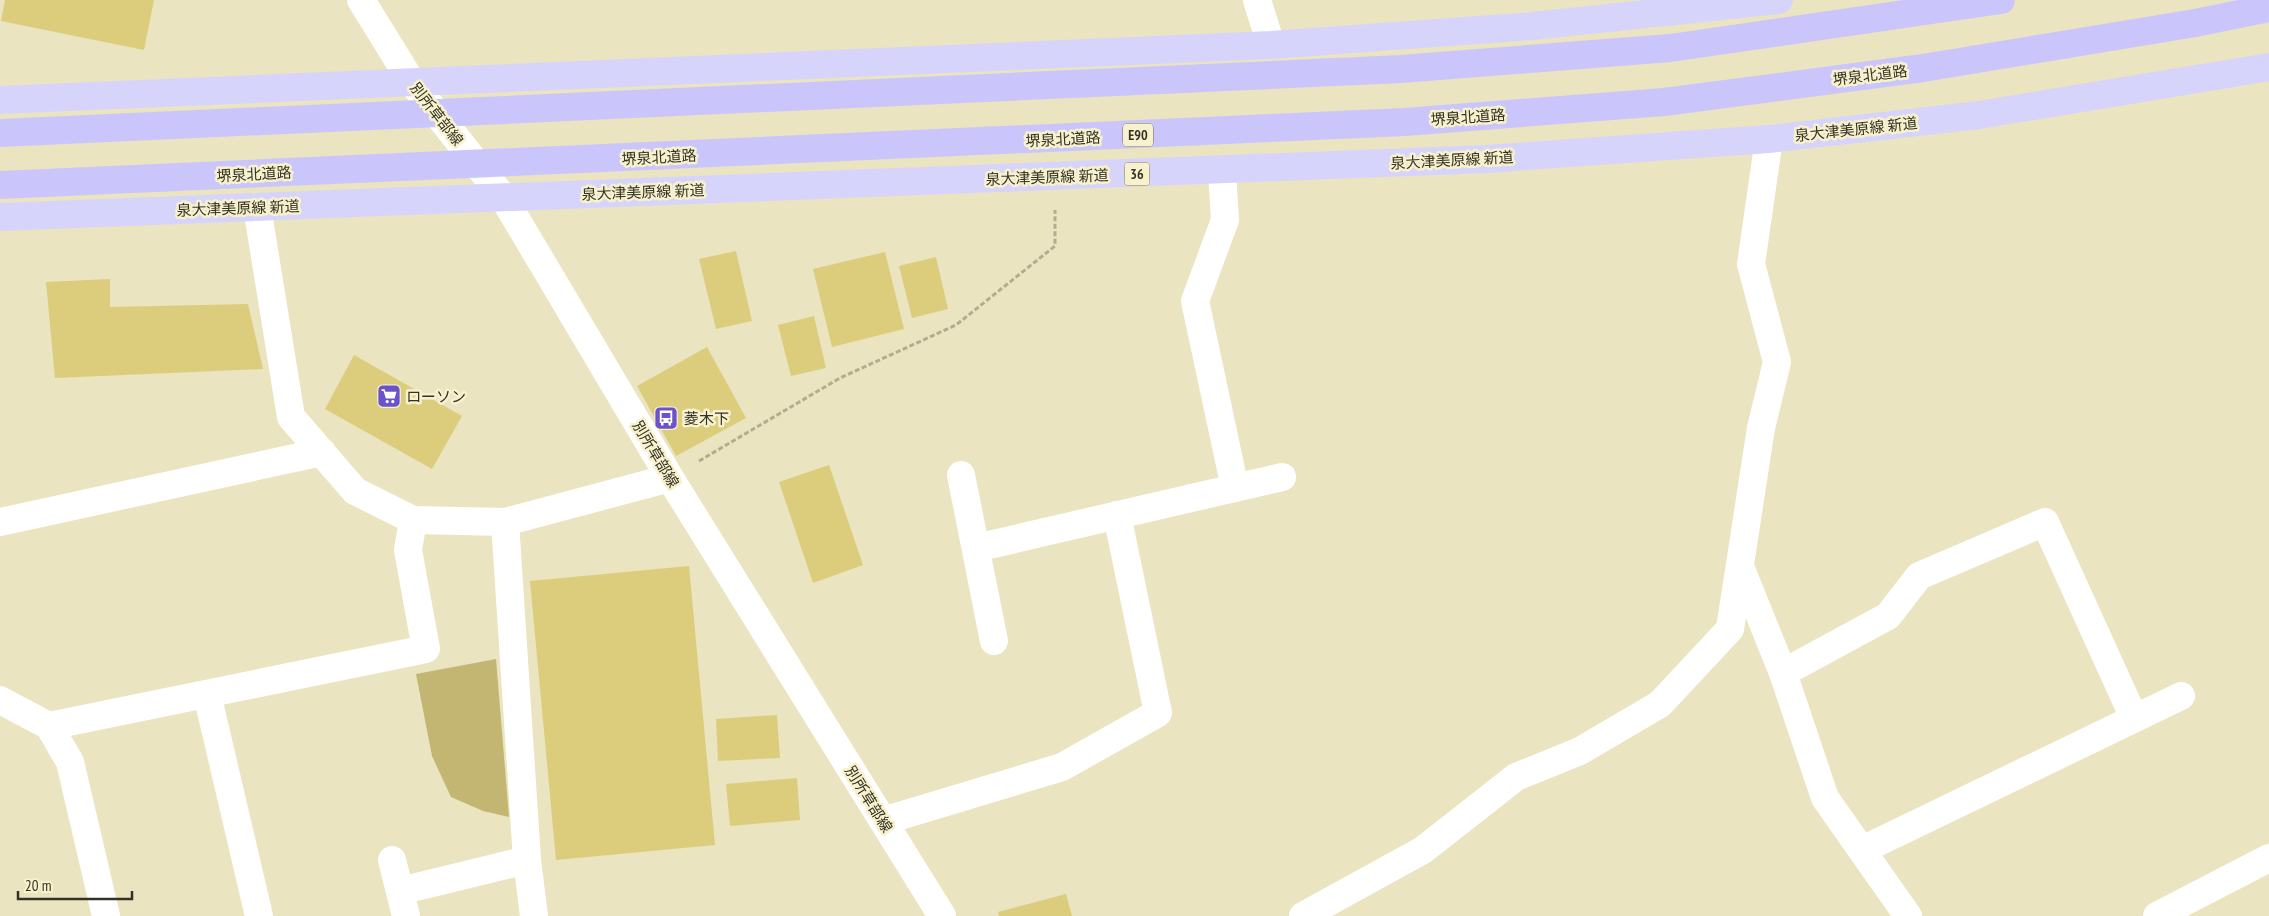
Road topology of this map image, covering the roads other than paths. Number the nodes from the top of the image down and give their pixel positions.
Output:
1 (361, 0) edge
2 (1257, 0) edge
3 (1780, 0) edge
4 (2001, 0) edge
5 (2269, 8) edge
6 (1271, 45) junction
7 (2269, 67) edge
8 (411, 81) junction
9 (0, 100) edge
10 (0, 133) edge
11 (1769, 138) junction
12 (1222, 171) junction
13 (0, 185) edge
14 (503, 197) junction
15 (257, 207) junction
16 (0, 217) edge
17 (322, 452) junction
18 (961, 475) dead end
19 (1282, 477) dead end
20 (670, 478) junction
21 (1235, 488) junction
22 (1117, 515) junction
23 (413, 520) junction
24 (0, 522) edge
25 (505, 522) junction
26 (976, 548) junction
27 (1740, 568) junction
28 (994, 641) dead end
29 (1783, 673) junction
30 (207, 694) junction
31 (2180, 696) dead end
32 (0, 700) edge
33 (2134, 718) junction
34 (49, 726) junction
35 (883, 821) junction
36 (1862, 850) junction
37 (2269, 858) edge
38 (392, 860) dead end
39 (527, 860) junction
40 (403, 904) edge
41 (98, 914) edge
42 (260, 916) edge
43 (534, 916) edge
44 (942, 916) edge
45 (1303, 916) edge
46 (1908, 916) edge
47 (2157, 916) edge

1 - 8 street, 別所草部線
2 - 6 street
3 - 6 main road
4 - 10 highway
5 - 13 highway, 堺泉北道路 / E90
6 - 8 main road
7 - 11 main road, 泉大津美原線 新道 / 36
8 - 9 main road
8 - 14 street, 別所草部線
11 - 12 main road, 泉大津美原線 新道 / 36
11 - 27 street
12 - 14 main road, 泉大津美原線 新道 / 36
12 - 21 street
14 - 15 main road, 泉大津美原線 新道 / 36
14 - 20 street, 別所草部線
15 - 16 main road, 泉大津美原線 新道 / 36
15 - 17 street
17 - 23 street
17 - 24 street
18 - 26 street
19 - 21 street
20 - 25 street
20 - 35 street, 別所草部線
21 - 22 street
22 - 26 street
22 - 35 street
23 - 25 street
23 - 30 street
25 - 39 street
26 - 28 street
27 - 29 street
27 - 45 street
29 - 33 street
29 - 36 street
30 - 34 street
30 - 42 street
31 - 33 street
32 - 34 street
33 - 36 street
34 - 41 street
35 - 44 street, 別所草部線
36 - 46 street
37 - 47 street
38 - 40 street
39 - 40 street
39 - 43 street

